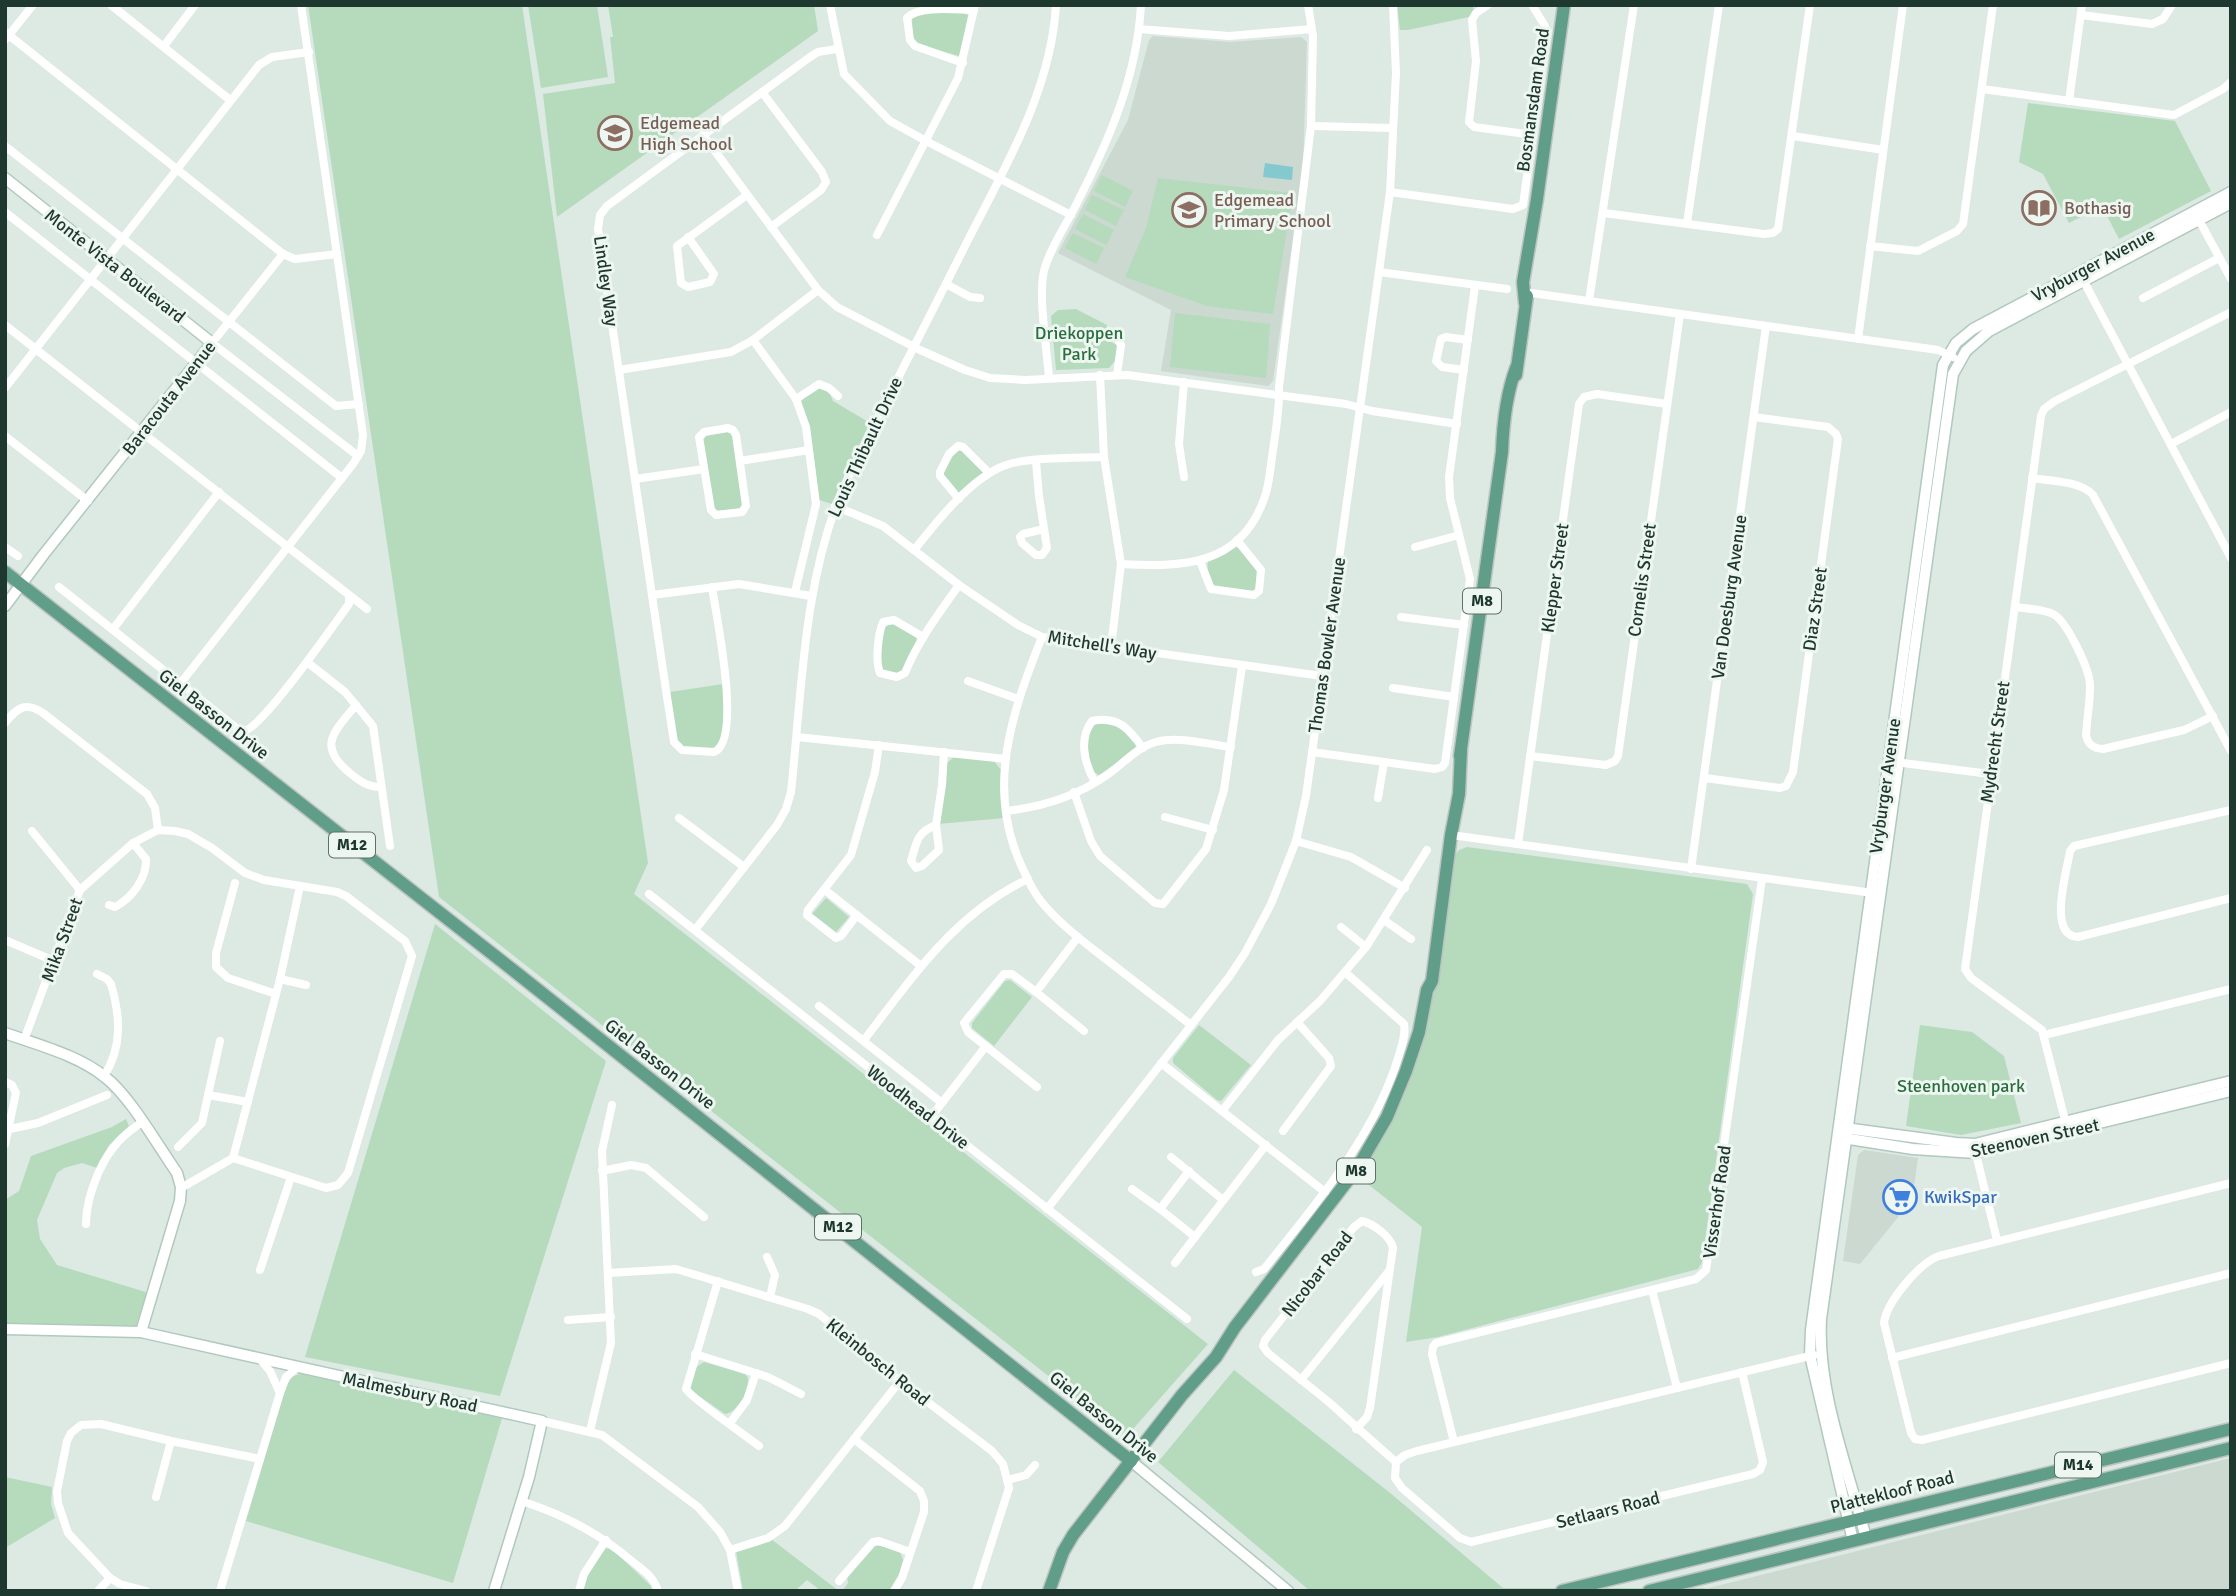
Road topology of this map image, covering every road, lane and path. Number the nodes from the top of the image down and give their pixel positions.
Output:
1 (33, 5) edge
2 (111, 5) edge
3 (195, 5) edge
4 (302, 5) edge
5 (830, 5) edge
6 (1056, 5) edge
7 (1141, 5) edge
8 (1308, 5) edge
9 (1393, 5) edge
10 (1488, 5) edge
11 (1532, 5) edge
12 (1564, 5) edge
13 (1634, 5) edge
14 (1719, 5) edge
15 (1810, 5) edge
16 (1903, 5) edge
17 (1993, 5) edge
18 (2172, 5) edge
19 (975, 8) edge
20 (2082, 10) edge
21 (1139, 29) junction
22 (1312, 29) junction
23 (7, 36) edge
24 (164, 46) junction
25 (837, 50) junction
26 (309, 52) junction
27 (963, 63) junction
28 (2231, 82) edge
29 (1982, 89) junction
30 (762, 92) junction
31 (230, 100) junction
32 (2068, 101) junction
33 (1311, 126) junction
34 (1393, 128) junction
35 (703, 135) junction
36 (1533, 135) junction
37 (1793, 136) junction
38 (926, 142) junction
39 (5, 146) edge
40 (1883, 150) junction
41 (178, 170) junction
42 (5, 178) edge
43 (999, 178) junction
44 (1390, 192) junction
45 (2231, 192) edge
46 (747, 195) junction
47 (1531, 199) junction
48 (2231, 204) edge
49 (5, 212) edge
50 (1604, 212) junction
51 (1071, 215) junction
52 (2199, 220) junction
53 (1687, 223) junction
54 (771, 227) junction
55 (877, 235) dead end
56 (688, 237) junction
57 (123, 238) junction
58 (1870, 246) junction
59 (283, 254) junction
60 (337, 254) junction
61 (106, 258) junction
62 (2219, 258) junction
63 (1379, 272) junction
64 (2081, 277) junction
65 (90, 279) junction
66 (2231, 279) edge
67 (946, 284) junction
68 (1475, 286) junction
69 (1507, 289) dead end
70 (818, 290) junction
71 (1525, 296) junction
72 (980, 298) dead end
73 (2143, 298) dead end
74 (1590, 301) junction
75 (2231, 312) edge
76 (1680, 314) junction
77 (229, 321) junction
78 (5, 325) edge
79 (1766, 326) junction
80 (1115, 334) dead end
81 (1858, 339) junction
82 (752, 340) junction
83 (1468, 340) junction
84 (212, 343) junction
85 (914, 347) junction
86 (36, 349) junction
87 (1948, 355) junction
88 (1959, 360) junction
89 (198, 363) junction
90 (2128, 363) junction
91 (619, 370) junction
92 (1464, 370) junction
93 (1100, 375) junction
94 (1117, 375) junction
95 (1049, 378) junction
96 (1184, 382) junction
97 (5, 388) edge
98 (1279, 395) junction
99 (838, 397) dead end
100 (796, 399) junction
101 (359, 404) junction
102 (1667, 404) junction
103 (1360, 408) junction
104 (2231, 412) edge
105 (1754, 417) junction
106 (1457, 424) junction
107 (143, 432) junction
108 (5, 436) edge
109 (2171, 444) junction
110 (809, 450) junction
111 (358, 456) junction
112 (1104, 457) junction
113 (740, 461) junction
114 (1036, 461) junction
115 (704, 469) junction
116 (989, 473) junction
117 (1184, 477) dead end
118 (342, 478) junction
119 (2032, 478) junction
120 (635, 479) junction
121 (219, 492) junction
122 (959, 499) junction
123 (88, 501) junction
124 (835, 506) junction
125 (1044, 529) dead end
126 (1459, 535) junction
127 (1237, 540) junction
128 (288, 546) junction
129 (5, 547) edge
130 (1415, 547) dead end
131 (915, 549) junction
132 (18, 556) dead end
133 (2231, 558) edge
134 (1200, 561) junction
135 (1121, 564) junction
136 (5, 572) edge
137 (22, 585) junction
138 (959, 585) junction
139 (59, 587) dead end
140 (712, 587) junction
141 (795, 592) junction
142 (652, 595) junction
143 (349, 596) junction
144 (811, 596) junction
145 (5, 606) edge
146 (2015, 607) junction
147 (367, 609) dead end
148 (1401, 617) dead end
149 (1464, 625) junction
150 (113, 629) junction
151 (923, 637) junction
152 (1042, 637) junction
153 (1111, 647) junction
154 (307, 662) junction
155 (1242, 666) junction
156 (1322, 676) junction
157 (968, 681) dead end
158 (180, 684) junction
159 (1393, 688) dead end
160 (1454, 697) junction
161 (1018, 699) junction
162 (356, 705) junction
163 (2213, 716) junction
164 (5, 723) edge
165 (797, 737) junction
166 (879, 745) junction
167 (1231, 747) junction
168 (1143, 748) junction
169 (2231, 751) edge
170 (944, 752) junction
171 (1312, 752) junction
172 (1530, 756) junction
173 (1006, 759) junction
174 (1384, 762) junction
175 (1894, 762) junction
176 (1990, 774) junction
177 (1704, 778) junction
178 (1095, 782) junction
179 (381, 787) junction
180 (1074, 793) junction
181 (1378, 798) dead end
182 (2231, 810) edge
183 (1006, 811) junction
184 (1165, 817) dead end
185 (679, 818) dead end
186 (936, 825) junction
187 (158, 830) junction
188 (1213, 830) junction
189 (32, 831) dead end
190 (1451, 835) junction
191 (1296, 841) junction
192 (133, 843) junction
193 (1518, 844) junction
194 (390, 846) dead end
195 (1427, 850) dead end
196 (744, 867) junction
197 (1691, 869) junction
198 (1762, 878) junction
199 (1028, 879) junction
200 (235, 883) dead end
201 (300, 886) junction
202 (1405, 888) junction
203 (80, 890) junction
204 (825, 890) junction
205 (649, 894) dead end
206 (1875, 894) junction
207 (2231, 898) edge
208 (109, 905) dead end
209 (857, 915) junction
210 (1384, 920) junction
211 (1341, 927) dead end
212 (695, 930) junction
213 (1078, 937) junction
214 (1411, 939) dead end
215 (5, 940) edge
216 (1366, 947) junction
217 (54, 961) junction
218 (921, 965) junction
219 (1346, 972) junction
220 (97, 974) dead end
221 (280, 979) junction
222 (306, 985) dead end
223 (2231, 989) edge
224 (1035, 992) junction
225 (276, 994) junction
226 (819, 1006) dead end
227 (1297, 1022) junction
228 (1191, 1025) junction
229 (1084, 1031) dead end
230 (5, 1033) edge
231 (2044, 1035) junction
232 (24, 1040) junction
233 (864, 1040) junction
234 (220, 1041) dead end
235 (986, 1046) junction
236 (1161, 1063) junction
237 (104, 1076) junction
238 (2231, 1081) edge
239 (5, 1082) edge
240 (1037, 1087) dead end
241 (2231, 1091) edge
242 (107, 1095) dead end
243 (208, 1095) junction
244 (248, 1102) junction
245 (942, 1103) junction
246 (612, 1105) dead end
247 (1222, 1111) junction
248 (930, 1117) junction
249 (142, 1122) junction
250 (2066, 1127) junction
251 (10, 1129) junction
252 (1283, 1131) dead end
253 (1843, 1133) junction
254 (5, 1144) edge
255 (1266, 1146) junction
256 (178, 1147) dead end
257 (1975, 1148) junction
258 (1171, 1157) dead end
259 (233, 1158) junction
260 (602, 1171) junction
261 (1189, 1171) junction
262 (290, 1177) junction
263 (2231, 1183) edge
264 (181, 1188) junction
265 (1132, 1189) dead end
266 (1325, 1192) junction
267 (1223, 1200) junction
268 (1047, 1209) junction
269 (1160, 1209) junction
270 (704, 1217) dead end
271 (86, 1224) dead end
272 (1195, 1237) junction
273 (1997, 1240) junction
274 (767, 1257) dead end
275 (1175, 1263) dead end
276 (260, 1270) dead end
277 (1389, 1270) junction
278 (1256, 1272) dead end
279 (608, 1273) junction
280 (2231, 1273) edge
281 (718, 1281) junction
282 (1653, 1290) junction
283 (770, 1297) junction
284 (611, 1317) junction
285 (1187, 1319) dead end
286 (568, 1320) dead end
287 (5, 1329) edge
288 (141, 1332) junction
289 (695, 1354) junction
290 (1815, 1354) junction
291 (1892, 1358) junction
292 (259, 1359) junction
293 (2231, 1363) edge
294 (298, 1367) junction
295 (756, 1373) junction
296 (1742, 1373) junction
297 (1301, 1380) junction
298 (900, 1381) junction
299 (1677, 1388) junction
300 (280, 1393) junction
301 (801, 1394) dead end
302 (542, 1421) junction
303 (730, 1423) junction
304 (1356, 1429) junction
305 (2231, 1429) edge
306 (590, 1431) junction
307 (854, 1439) junction
308 (171, 1441) junction
309 (1454, 1442) junction
310 (759, 1446) dead end
311 (2231, 1448) edge
312 (260, 1459) junction
313 (1132, 1461) junction
314 (1396, 1462) junction
315 (1035, 1465) dead end
316 (1008, 1480) junction
317 (156, 1497) dead end
318 (521, 1501) junction
319 (1854, 1519) junction
320 (606, 1540) junction
321 (1859, 1540) junction
322 (730, 1550) junction
323 (910, 1552) junction
324 (110, 1578) junction
325 (839, 1581) dead end
326 (98, 1591) edge
327 (146, 1591) edge
328 (220, 1591) edge
329 (494, 1591) edge
330 (579, 1591) edge
331 (658, 1591) edge
332 (738, 1591) edge
333 (894, 1591) edge
334 (976, 1591) edge
335 (1049, 1591) edge
336 (1288, 1591) edge
337 (1562, 1591) edge
338 (1649, 1591) edge

1 - 23 street
2 - 24 street
3 - 24 street
4 - 26 street
5 - 25 street
6 - 43 street, Louis Thibault Drive
7 - 21 street
8 - 22 street
9 - 34 street, Thomas Bowler Avenue
10 - 36 street
11 - 36 street
12 - 47 main road, Bosmansdam Road / M8
13 - 50 street
14 - 53 street
15 - 37 street
16 - 40 street
17 - 29 street
18 - 20 street
19 - 27 street
19 - 27 street
20 - 32 street
21 - 22 street
21 - 51 street
22 - 33 street
23 - 41 street
24 - 31 street
25 - 30 street, Lindley Way
25 - 38 street
26 - 31 street
26 - 60 street
27 - 38 street
28 - 32 street
29 - 32 street
29 - 58 street
30 - 35 street, Lindley Way
30 - 54 street
31 - 41 street
33 - 34 street
33 - 98 street
34 - 44 street, Thomas Bowler Avenue
35 - 46 street
35 - 91 street, Lindley Way
36 - 47 street
37 - 40 street
37 - 53 street
38 - 43 street
38 - 55 street
39 - 57 street, Monte Vista Boulevard
40 - 58 street
41 - 57 street
41 - 59 street
42 - 61 street, Monte Vista Boulevard
43 - 51 street
43 - 67 street, Louis Thibault Drive
44 - 47 street
44 - 63 street, Thomas Bowler Avenue
45 - 64 street, Vryburger Avenue
46 - 54 street
46 - 56 street
47 - 71 main road, Bosmansdam Road / M8
48 - 52 street, Vryburger Avenue
49 - 65 street, Monte Vista Boulevard
50 - 53 street
50 - 74 street
51 - 95 street
52 - 62 street
52 - 64 street, Vryburger Avenue
54 - 70 street
56 - 56 street
57 - 61 street
57 - 77 street, Monte Vista Boulevard
58 - 81 street
59 - 60 street
59 - 77 street, Baracouta Avenue
60 - 101 street
61 - 65 street
61 - 84 street, Monte Vista Boulevard
62 - 66 street
62 - 73 street
63 - 68 street
63 - 103 street, Thomas Bowler Avenue
64 - 87 street, Vryburger Avenue
64 - 88 street, Vryburger Avenue
64 - 90 street
65 - 86 street
65 - 89 street, Monte Vista Boulevard
67 - 72 street
67 - 85 street, Louis Thibault Drive
68 - 69 street
68 - 83 street
70 - 82 street
70 - 85 street
71 - 74 street
71 - 190 main road, Bosmansdam Road / M8
74 - 76 street
75 - 90 street
76 - 79 street
76 - 102 street, Cornelis Street
77 - 84 street, Baracouta Avenue
77 - 101 street, Monte Vista Boulevard
78 - 86 street
79 - 81 street
79 - 105 street, Van Doesburg Avenue
80 - 94 street
81 - 87 street
82 - 91 street
82 - 100 street
83 - 92 street
83 - 92 street
84 - 89 street, Baracouta Avenue
84 - 111 street, Monte Vista Boulevard
85 - 95 street
85 - 124 street, Louis Thibault Drive
86 - 97 street
86 - 107 street
87 - 88 street
87 - 175 street, Vryburger Avenue
88 - 175 street, Vryburger Avenue
89 - 107 street, Baracouta Avenue
89 - 118 street, Monte Vista Boulevard
90 - 109 street
90 - 119 street, Mydrecht Street
91 - 120 street, Lindley Way
92 - 106 street
93 - 94 street
93 - 95 street
93 - 112 street
94 - 96 street
96 - 98 street
96 - 117 street
98 - 103 street
98 - 127 street
99 - 100 street
100 - 110 street
101 - 111 street
102 - 172 street, Cornelis Street
102 - 172 street, Klepper Street
103 - 106 street
103 - 156 street, Thomas Bowler Avenue
104 - 109 street
105 - 177 street, Van Doesburg Avenue
105 - 177 street, Diaz Street
106 - 126 street
107 - 121 street
107 - 123 street, Baracouta Avenue
108 - 123 street
109 - 133 street
110 - 113 street
110 - 141 street
111 - 118 street
112 - 114 street
112 - 135 street
113 - 115 street
113 - 115 street
114 - 116 street
114 - 125 street
115 - 120 street
116 - 122 street
116 - 122 street
118 - 128 street
119 - 146 street, Mydrecht Street
119 - 163 street
120 - 142 street, Lindley Way
121 - 128 street
121 - 150 street
122 - 131 street
123 - 137 street, Baracouta Avenue
124 - 131 street, Mitchell's Way
124 - 144 street, Louis Thibault Drive
126 - 130 street
126 - 149 street
127 - 134 street
127 - 134 street
128 - 143 street
128 - 158 street
129 - 132 street
131 - 138 street, Mitchell's Way
134 - 135 street
135 - 153 street
136 - 137 main road, Giel Basson Drive / M12
137 - 145 street, Baracouta Avenue
137 - 313 main road, Giel Basson Drive / M12
138 - 151 street
138 - 152 street, Mitchell's Way
139 - 150 street
140 - 141 street
140 - 142 street
140 - 142 street, Lindley Way
141 - 144 street
143 - 147 street
143 - 154 street
144 - 165 street, Louis Thibault Drive
146 - 163 street
146 - 176 street, Mydrecht Street
148 - 149 street
149 - 160 street
150 - 158 street
151 - 151 street
152 - 153 street, Mitchell's Way
152 - 161 street
153 - 155 street, Mitchell's Way
154 - 158 street
154 - 162 street
155 - 156 street, Mitchell's Way
155 - 167 street
156 - 171 street, Thomas Bowler Avenue
157 - 161 street
159 - 160 street
160 - 174 street
161 - 173 street
162 - 179 street
162 - 179 street
163 - 169 street
164 - 187 street
165 - 166 street
165 - 196 street, Louis Thibault Drive
166 - 170 street
166 - 204 street
167 - 168 street
167 - 188 street
168 - 178 street
168 - 178 street
170 - 173 street
170 - 186 street
171 - 174 street
171 - 191 street, Thomas Bowler Avenue
172 - 193 street, Klepper Street
173 - 183 street
174 - 181 street
175 - 176 street
175 - 206 street, Vryburger Avenue
176 - 231 street, Mydrecht Street
177 - 197 street, Van Doesburg Avenue
178 - 180 street
179 - 194 street
180 - 183 street
180 - 188 street
182 - 207 street
183 - 199 street
184 - 188 street
185 - 196 street
186 - 186 street
187 - 192 street, Mika Street
187 - 201 street
189 - 203 street
190 - 193 street
190 - 313 main road, Bosmansdam Road / M8
191 - 202 street
191 - 228 street, Thomas Bowler Avenue
192 - 203 street, Mika Street
192 - 208 street
193 - 197 street
195 - 202 street
196 - 212 street, Louis Thibault Drive
197 - 198 street
198 - 206 street
198 - 282 street, Visserhof Road
199 - 213 street
199 - 218 street
200 - 225 street
201 - 221 street
201 - 262 street
202 - 210 street
203 - 217 street, Mika Street
204 - 209 street
204 - 209 street
205 - 212 street, Woodhead Drive
206 - 253 street, Vryburger Avenue
209 - 218 street
210 - 214 street
210 - 216 street
211 - 216 street
212 - 248 street, Woodhead Drive
213 - 224 street
213 - 228 street
215 - 217 street
216 - 219 street
217 - 232 street, Mika Street
218 - 233 street
219 - 227 street
219 - 266 street
220 - 237 street
221 - 222 street
221 - 225 street
223 - 231 street
224 - 229 street
224 - 235 street
225 - 244 street
226 - 233 street
227 - 247 street
227 - 252 street
228 - 236 street, Thomas Bowler Avenue
230 - 232 street
231 - 250 street
232 - 237 street
233 - 245 street
234 - 243 street
235 - 240 street
235 - 245 street
236 - 247 street
236 - 268 street, Thomas Bowler Avenue
237 - 249 street
238 - 250 street, Steenoven Street
239 - 251 street
241 - 250 street, Steenoven Street
242 - 251 street
243 - 244 street
243 - 256 street
244 - 259 street
245 - 248 street
246 - 260 street
247 - 255 street
248 - 268 street, Woodhead Drive
249 - 264 street
249 - 271 street
250 - 257 street, Steenoven Street
251 - 254 street
253 - 257 street, Steenoven Street
253 - 290 street, Vryburger Avenue
255 - 266 street
255 - 267 street
257 - 273 street
258 - 261 street
259 - 262 street
259 - 264 street
260 - 270 street
260 - 279 street
261 - 267 street
261 - 269 street
262 - 276 street
263 - 273 street
264 - 288 street
265 - 269 street
266 - 278 street
267 - 272 street
268 - 285 street, Woodhead Drive
269 - 272 street
272 - 275 street
273 - 291 street
274 - 283 street
277 - 297 street
277 - 297 street, Nicobar Road
277 - 304 street, Nicobar Road
279 - 281 street, Kleinbosch Road
279 - 284 street
280 - 291 street
281 - 283 street, Kleinbosch Road
281 - 289 street
282 - 299 street
282 - 309 street, Visserhof Road
283 - 298 street, Kleinbosch Road
284 - 286 street
284 - 306 street
287 - 288 street, Malmesbury Road
288 - 292 street, Malmesbury Road
289 - 295 street
289 - 303 street
290 - 296 street
290 - 319 street, Vryburger Avenue
291 - 293 street
292 - 294 street, Malmesbury Road
292 - 300 street
294 - 300 street
294 - 302 street, Malmesbury Road
295 - 301 street
295 - 303 street
296 - 299 street
296 - 314 street, Setlaars Road
297 - 304 street, Nicobar Road
298 - 307 street
298 - 316 street, Kleinbosch Road
299 - 309 street
300 - 312 street
302 - 306 street, Malmesbury Road
302 - 318 street
303 - 310 street
304 - 314 street, Nicobar Road
305 - 319 main road, Plattekloof Road / M14
306 - 322 street, Malmesbury Road
307 - 322 street
307 - 323 street
308 - 312 street
308 - 317 street
308 - 324 street
309 - 314 street
311 - 321 main road, M14
312 - 328 street
313 - 335 main road, Bosmansdam Road / M8
313 - 336 street, Giel Basson Drive / M12
315 - 316 street
316 - 334 street
318 - 320 street
318 - 329 street
319 - 321 street, Vryburger Avenue
319 - 337 main road, Plattekloof Road / M14
320 - 330 street
320 - 331 street
321 - 338 main road, M14
322 - 332 street, Malmesbury Road
323 - 325 street
323 - 333 street
324 - 326 street
324 - 327 street

